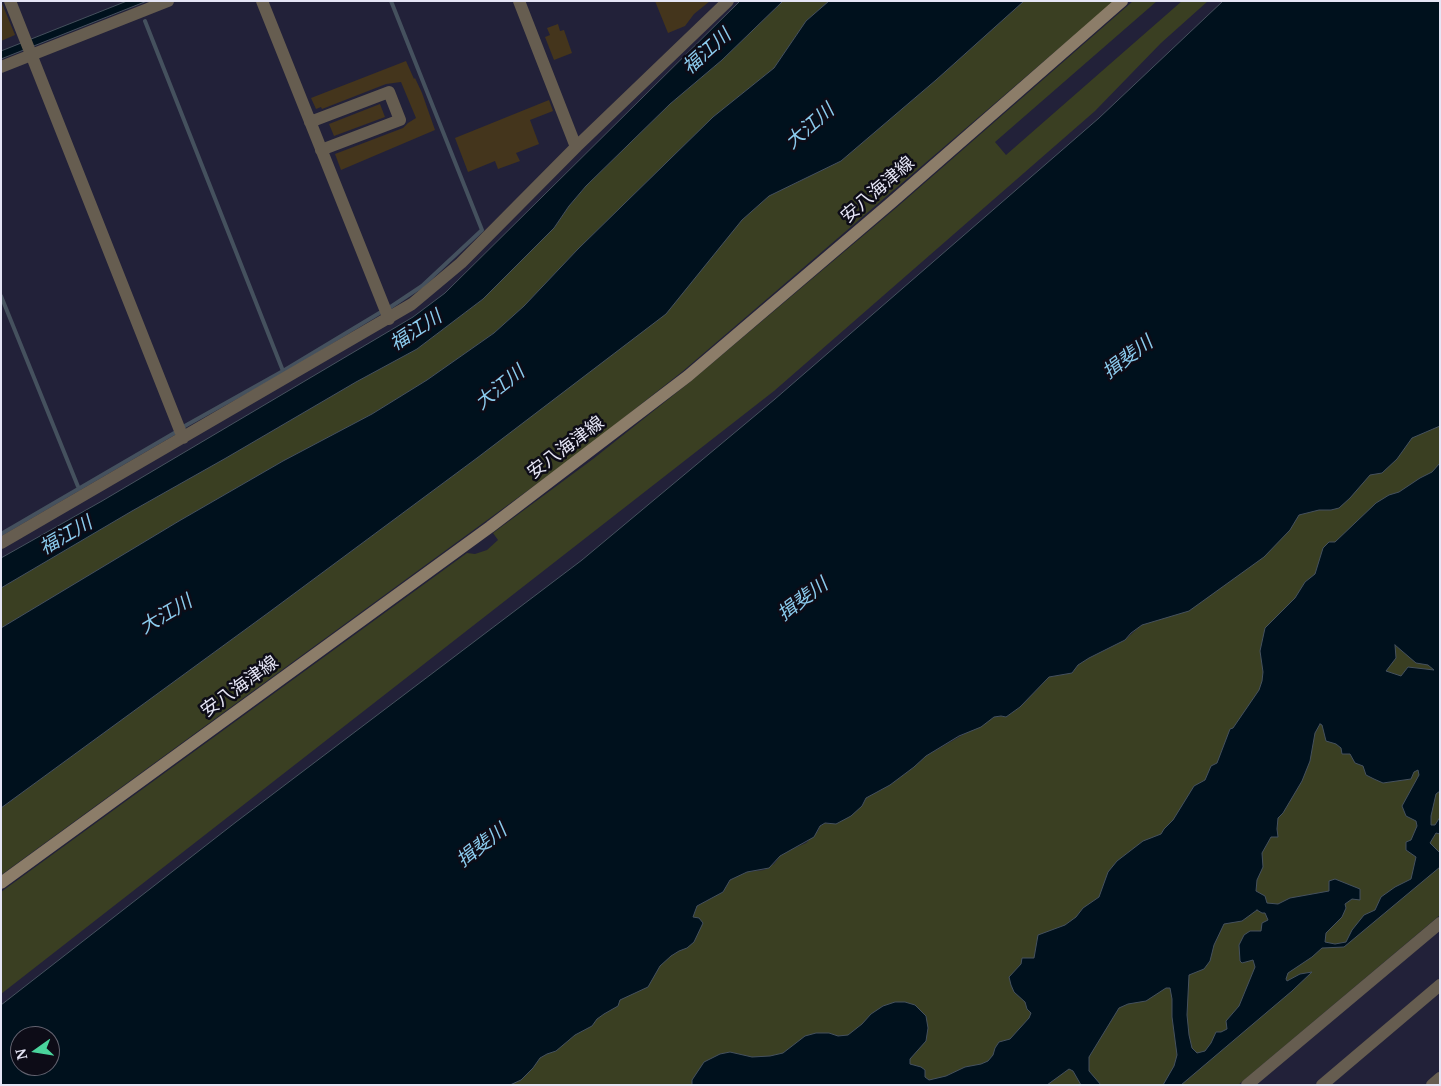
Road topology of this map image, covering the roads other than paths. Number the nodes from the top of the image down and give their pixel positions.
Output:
1 (10, 1) edge
2 (168, 1) edge
3 (262, 1) edge
4 (519, 1) edge
5 (728, 1) edge
6 (1122, 1) edge
7 (29, 49) junction
8 (1, 67) edge
9 (310, 122) junction
10 (576, 147) junction
11 (322, 150) junction
12 (389, 318) junction
13 (182, 438) junction
14 (1, 543) edge
15 (1, 883) edge
16 (1440, 923) edge
17 (1440, 985) edge
18 (1440, 1078) edge
19 (1247, 1085) edge
20 (1322, 1085) edge
21 (1432, 1085) edge

1 - 7 street
2 - 7 street
3 - 9 street
4 - 10 street
5 - 10 street
6 - 15 main road, 安八海津線
7 - 8 street
7 - 13 street
9 - 11 street
9 - 11 street
10 - 12 street
11 - 12 street
12 - 13 street
13 - 14 street
16 - 19 street
17 - 20 street
18 - 21 street

